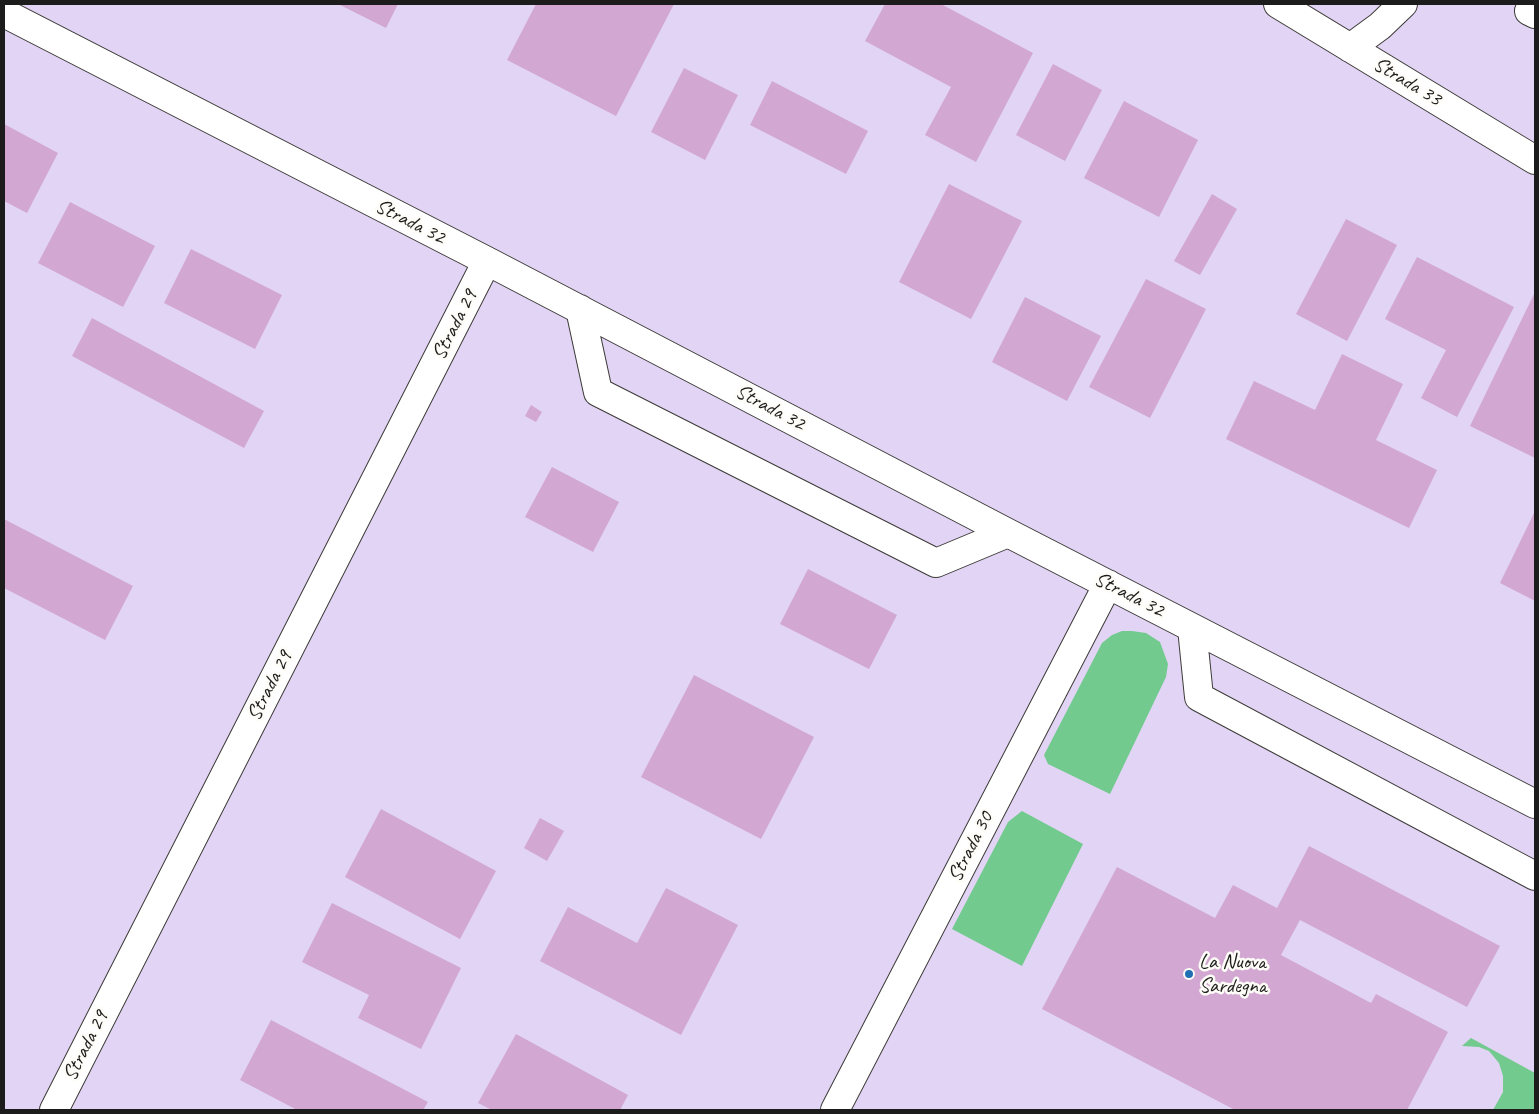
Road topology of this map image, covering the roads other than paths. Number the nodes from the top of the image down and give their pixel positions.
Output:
1 (1278, 4) edge
2 (1403, 4) edge
3 (4, 13) edge
4 (1350, 48) junction
5 (1535, 160) edge
6 (487, 261) junction
7 (580, 309) junction
8 (1008, 533) junction
9 (1108, 584) junction
10 (1192, 628) junction
11 (1535, 804) edge
12 (1535, 876) edge
13 (54, 1110) edge
14 (834, 1110) edge

1 - 4 street, Strada 33
2 - 4 street
3 - 6 street, Strada 32
4 - 5 street, Strada 33
6 - 7 street, Strada 32
6 - 13 street, Strada 29
7 - 8 street, Strada 32
7 - 8 street
8 - 9 street, Strada 32
9 - 10 street, Strada 32
9 - 14 street, Strada 30
10 - 11 street, Strada 32
10 - 12 street

